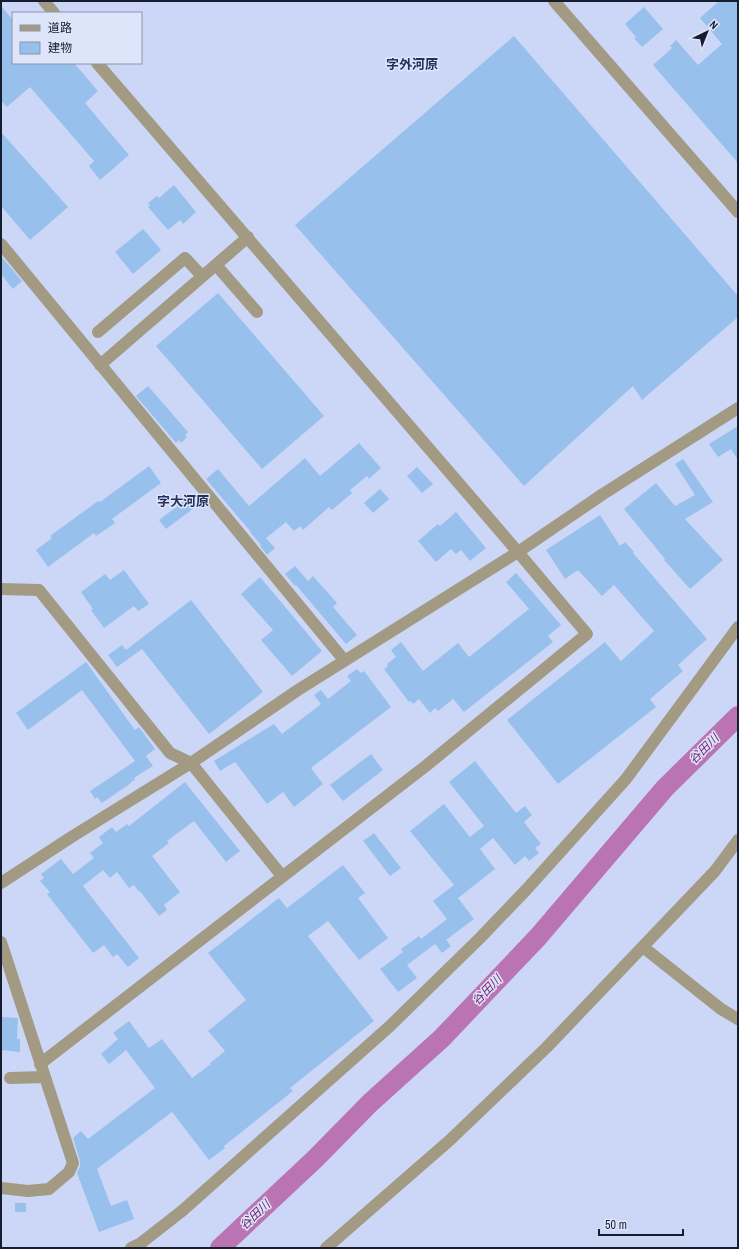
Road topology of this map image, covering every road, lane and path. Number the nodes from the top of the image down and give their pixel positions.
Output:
1 (44, 1) edge
2 (554, 1) edge
3 (53, 12) edge
4 (98, 64) edge
5 (738, 212) edge
6 (248, 237) junction
7 (1, 244) edge
8 (216, 265) junction
9 (202, 276) junction
10 (258, 312) dead end
11 (98, 332) dead end
12 (100, 365) junction
13 (738, 408) edge
14 (518, 552) junction
15 (1, 589) edge
16 (738, 627) edge
17 (344, 660) junction
18 (191, 763) junction
19 (738, 840) edge
20 (282, 876) junction
21 (1, 883) edge
22 (1, 942) edge
23 (643, 947) junction
24 (6, 977) edge
25 (738, 1019) edge
26 (40, 1064) junction
27 (44, 1076) junction
28 (10, 1078) dead end
29 (1, 1188) edge
30 (131, 1248) edge
31 (326, 1248) edge

1 - 3 street
2 - 5 street
4 - 6 street
6 - 8 street
6 - 14 street
7 - 12 street
8 - 9 street
8 - 10 street
9 - 11 street
9 - 12 street
12 - 17 street
13 - 14 street
14 - 17 street
14 - 20 street
15 - 18 street
16 - 30 street
17 - 18 street
18 - 20 street
18 - 21 street
19 - 23 street
20 - 26 street
22 - 24 street
23 - 25 street
23 - 31 street
24 - 26 street
26 - 27 street
27 - 28 street
27 - 29 street

